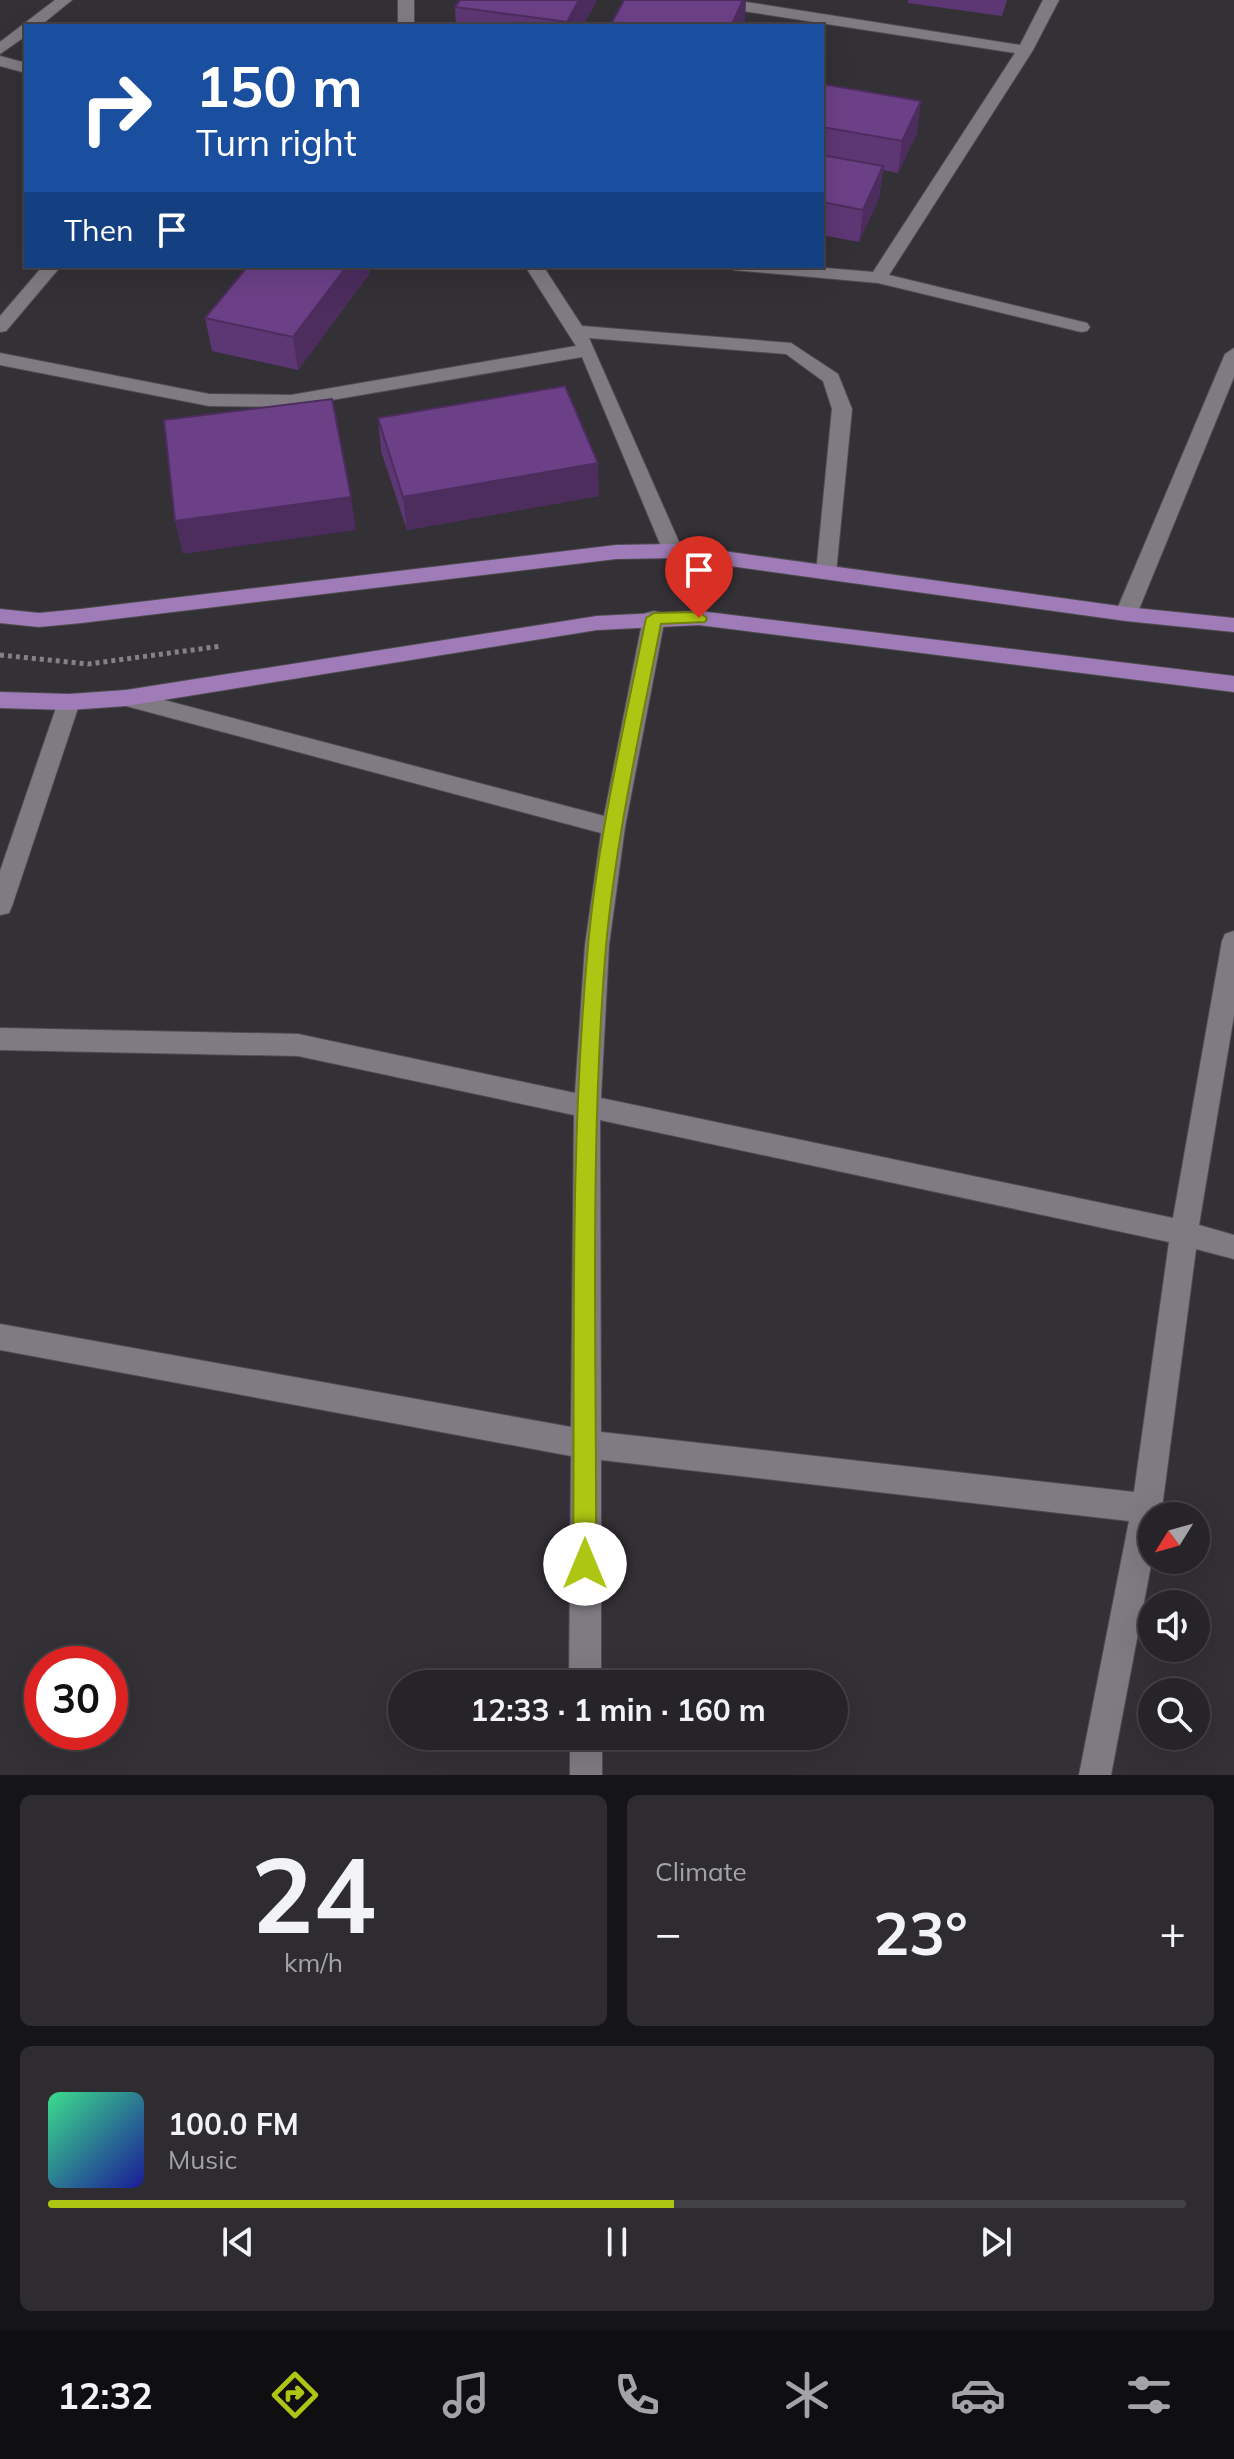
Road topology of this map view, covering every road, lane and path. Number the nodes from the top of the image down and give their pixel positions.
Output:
1 (64, 0) edge
2 (406, 0) edge
3 (704, 0) edge
4 (1051, 0) edge
5 (790, 20) edge
6 (33, 24) edge
7 (406, 24) edge
8 (821, 24) edge
9 (824, 24) edge
10 (24, 31) edge
11 (0, 49) edge
12 (1025, 50) junction
13 (0, 61) edge
14 (24, 67) edge
15 (50, 268) edge
16 (535, 268) edge
17 (762, 268) edge
18 (878, 278) junction
19 (0, 327) edge
20 (1081, 327) dead end
21 (576, 331) junction
22 (588, 350) junction
23 (1234, 354) edge
24 (0, 359) edge
25 (673, 551) junction
26 (826, 573) junction
27 (1126, 614) junction
28 (0, 616) edge
29 (654, 618) junction
30 (1234, 625) edge
31 (1234, 684) edge
32 (126, 698) junction
33 (0, 700) edge
34 (69, 702) junction
35 (613, 827) junction
36 (0, 906) edge
37 (1234, 941) edge
38 (0, 1039) edge
39 (587, 1106) junction
40 (1184, 1233) junction
41 (1234, 1247) edge
42 (0, 1337) edge
43 (584, 1444) junction
44 (1148, 1502) edge
45 (1138, 1507) edge
46 (1138, 1554) edge
47 (585, 1670) edge
48 (586, 1750) edge
49 (586, 1775) edge
50 (1095, 1775) edge

1 - 6 street
2 - 7 street
3 - 5 street
4 - 12 street
5 - 8 street
9 - 12 street
10 - 11 street
12 - 18 street
13 - 14 street
15 - 19 street
16 - 21 street
17 - 18 street
18 - 20 street
21 - 22 street
21 - 26 street
22 - 24 street
22 - 25 street
23 - 27 street
25 - 26 main road
25 - 28 main road
26 - 27 main road
27 - 30 main road
29 - 31 main road
29 - 32 main road
29 - 35 street
32 - 34 main road
32 - 35 street
33 - 34 main road
34 - 36 street
35 - 39 street
37 - 40 street
38 - 39 street
39 - 40 street
39 - 43 street
40 - 41 street
40 - 44 street
42 - 43 street
43 - 45 street
43 - 47 street
46 - 50 street
48 - 49 street

